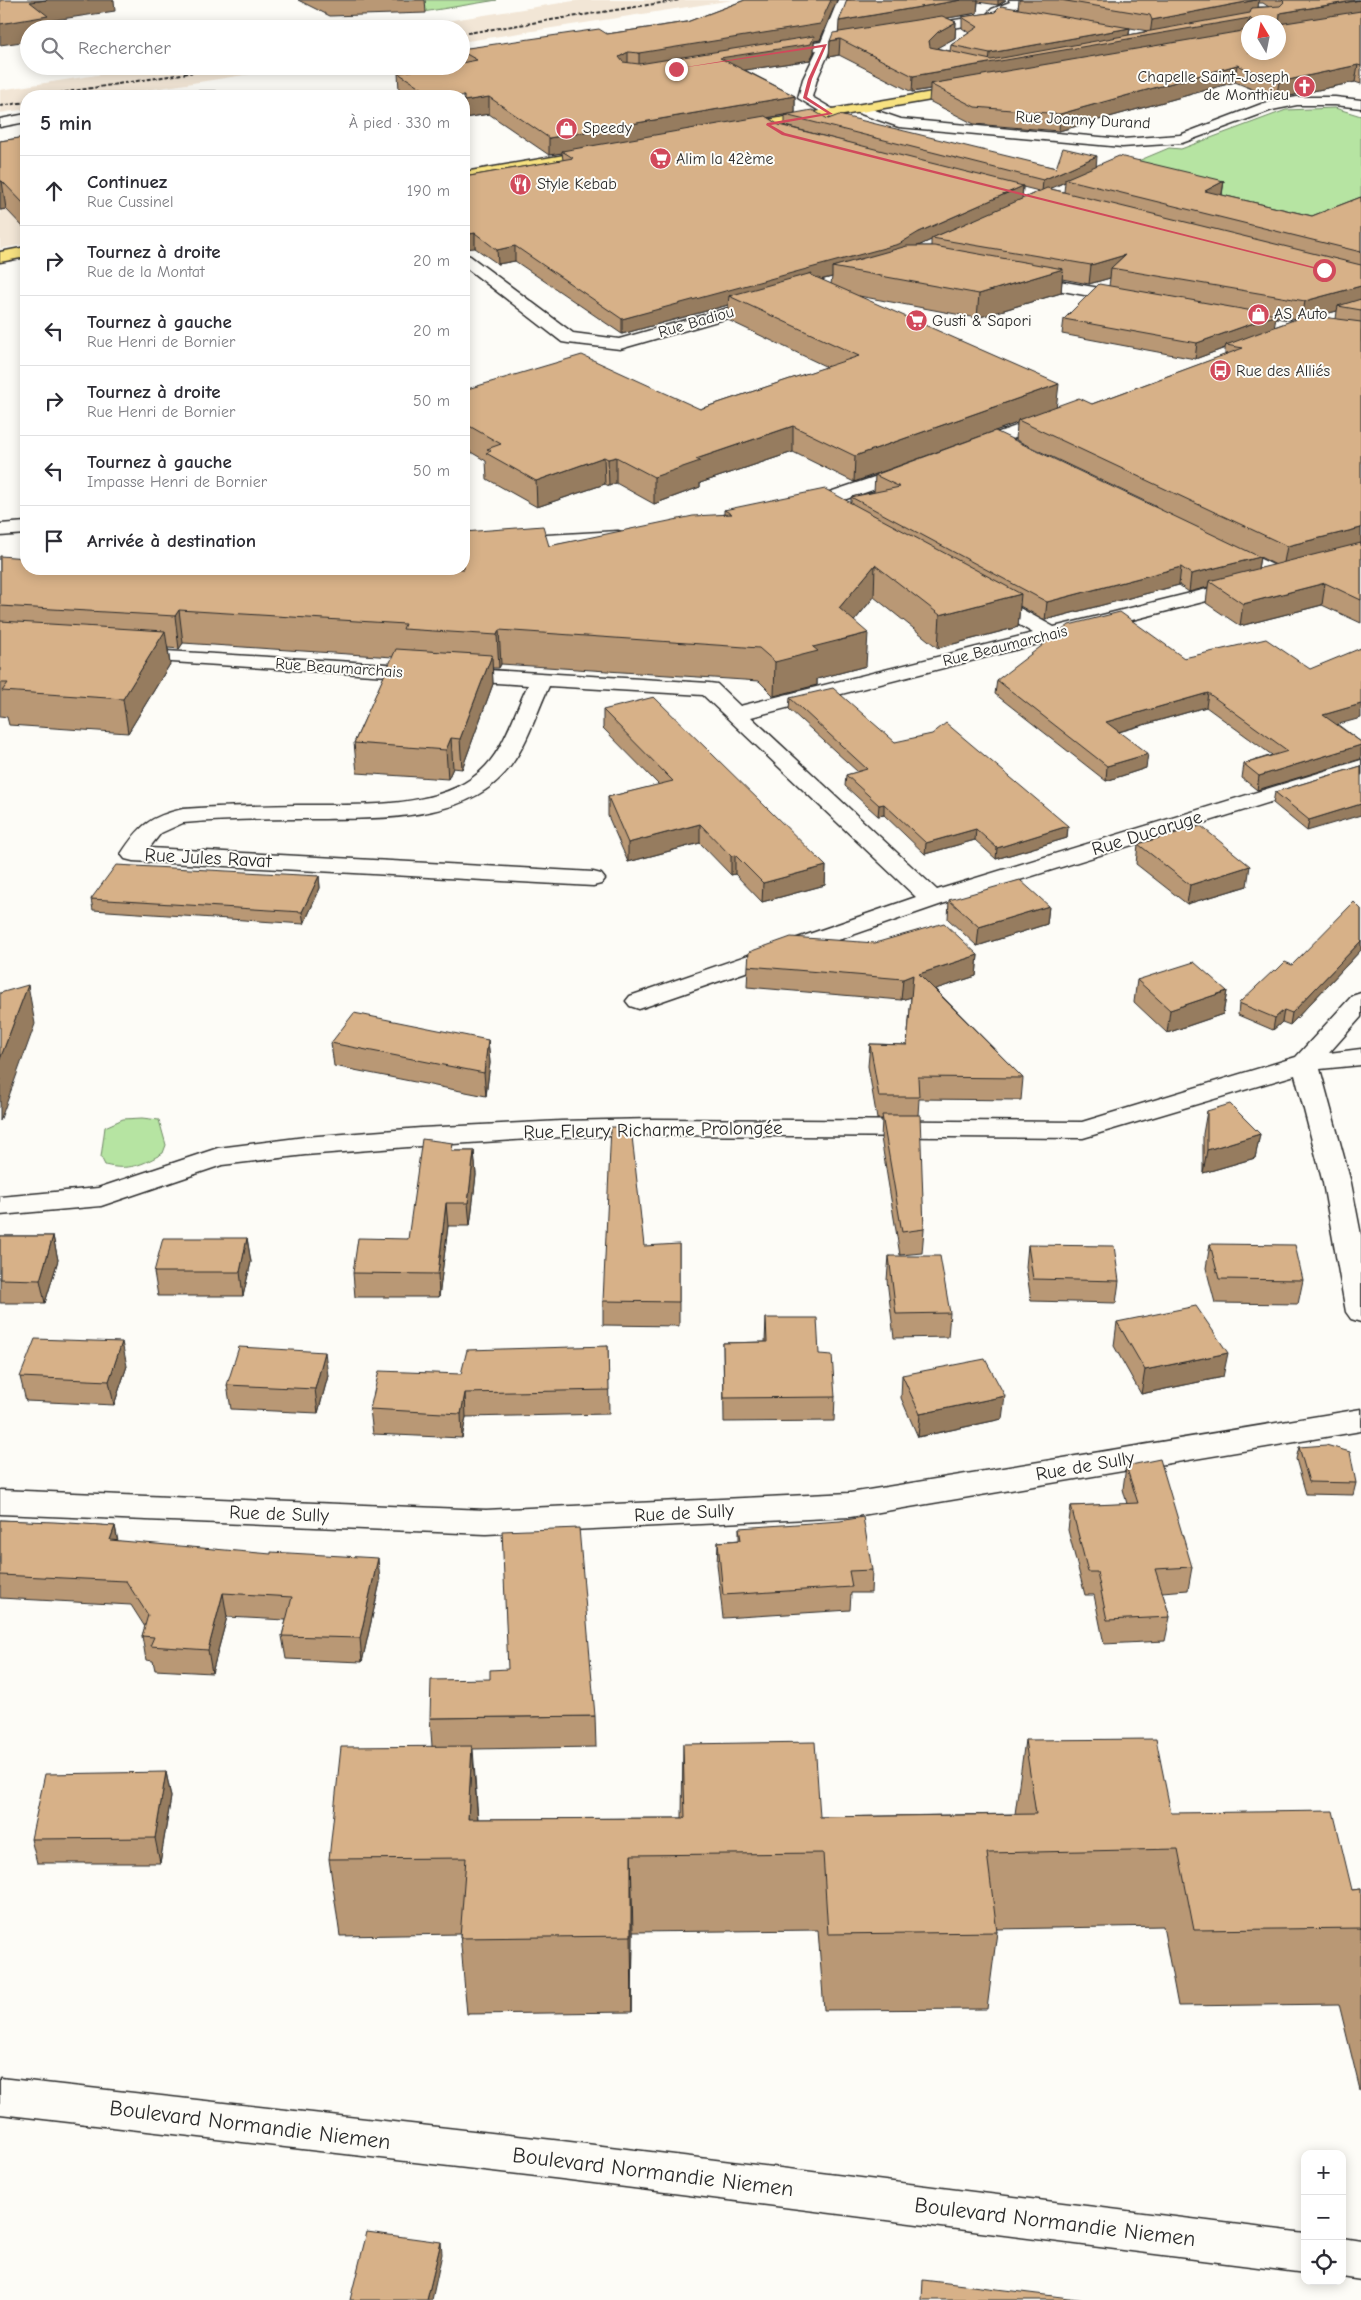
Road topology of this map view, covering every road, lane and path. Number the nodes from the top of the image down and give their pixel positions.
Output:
1 (844, 0) edge
2 (1015, 0) edge
3 (970, 7) dead end
4 (993, 15) junction
5 (1025, 16) edge
6 (942, 26) junction
7 (903, 32) edge
8 (960, 34) edge
9 (884, 36) edge
10 (825, 45) junction
11 (766, 54) edge
12 (977, 88) edge
13 (1361, 104) edge
14 (860, 109) junction
15 (831, 114) junction
16 (20, 119) edge
17 (0, 123) edge
18 (767, 124) junction
19 (722, 132) edge
20 (794, 136) edge
21 (1153, 142) junction
22 (610, 151) edge
23 (1140, 157) dead end
24 (470, 175) edge
25 (20, 253) edge
26 (0, 257) edge
27 (470, 264) edge
28 (1010, 277) edge
29 (780, 298) edge
30 (1145, 301) edge
31 (1222, 315) edge
32 (1342, 317) edge
33 (1304, 327) junction
34 (1361, 336) edge
35 (1270, 340) edge
36 (1068, 413) edge
37 (995, 439) junction
38 (1015, 449) edge
39 (956, 454) edge
40 (929, 464) edge
41 (814, 505) junction
42 (787, 511) edge
43 (833, 514) edge
44 (20, 528) edge
45 (0, 530) edge
46 (641, 535) edge
47 (1207, 540) edge
48 (470, 543) edge
49 (972, 590) edge
50 (1051, 634) junction
51 (109, 653) edge
52 (541, 680) junction
53 (736, 714) junction
54 (1361, 767) edge
55 (593, 879) dead end
56 (933, 900) junction
57 (639, 1001) dead end
58 (1361, 1001) edge
59 (1361, 1057) edge
60 (1305, 1063) junction
61 (0, 1206) edge
62 (1352, 1216) edge
63 (1361, 1312) edge
64 (1361, 1420) edge
65 (0, 1502) edge
66 (0, 2096) edge
67 (1301, 2253) edge
68 (1346, 2258) edge
69 (1361, 2260) edge

1 - 10 street
2 - 4 street
3 - 4 street
4 - 5 street
4 - 6 street
6 - 7 street
6 - 8 street
9 - 10 street
10 - 11 street
10 - 15 street
12 - 14 main road
13 - 21 street, Rue Joanny Durand
14 - 15 main road
14 - 21 street, Rue Joanny Durand
15 - 18 main road
16 - 17 street
18 - 19 main road
18 - 20 street
21 - 23 street
22 - 24 main road
25 - 26 main road
27 - 29 street, Rue Badiou
28 - 30 street
31 - 33 street
32 - 33 street
33 - 34 street
33 - 35 street
36 - 37 street
37 - 38 street
37 - 39 street
40 - 41 street
41 - 42 street
41 - 43 street
44 - 45 street
46 - 48 street
47 - 50 street, Rue Beaumarchais
49 - 50 street
50 - 53 street, Rue Beaumarchais
51 - 52 street, Rue Beaumarchais
52 - 53 street, Rue Beaumarchais
52 - 55 street, Rue Jules Ravat
53 - 56 street
54 - 56 street, Rue Ducaruge
56 - 57 street, Rue Ducaruge
58 - 60 street
59 - 60 street, Rue Fleury Richarme Prolongée
60 - 61 street, Rue Fleury Richarme Prolongée
60 - 62 street
62 - 63 street
64 - 65 street, Rue de Sully
66 - 67 street, Boulevard Normandie Niemen
68 - 69 street

